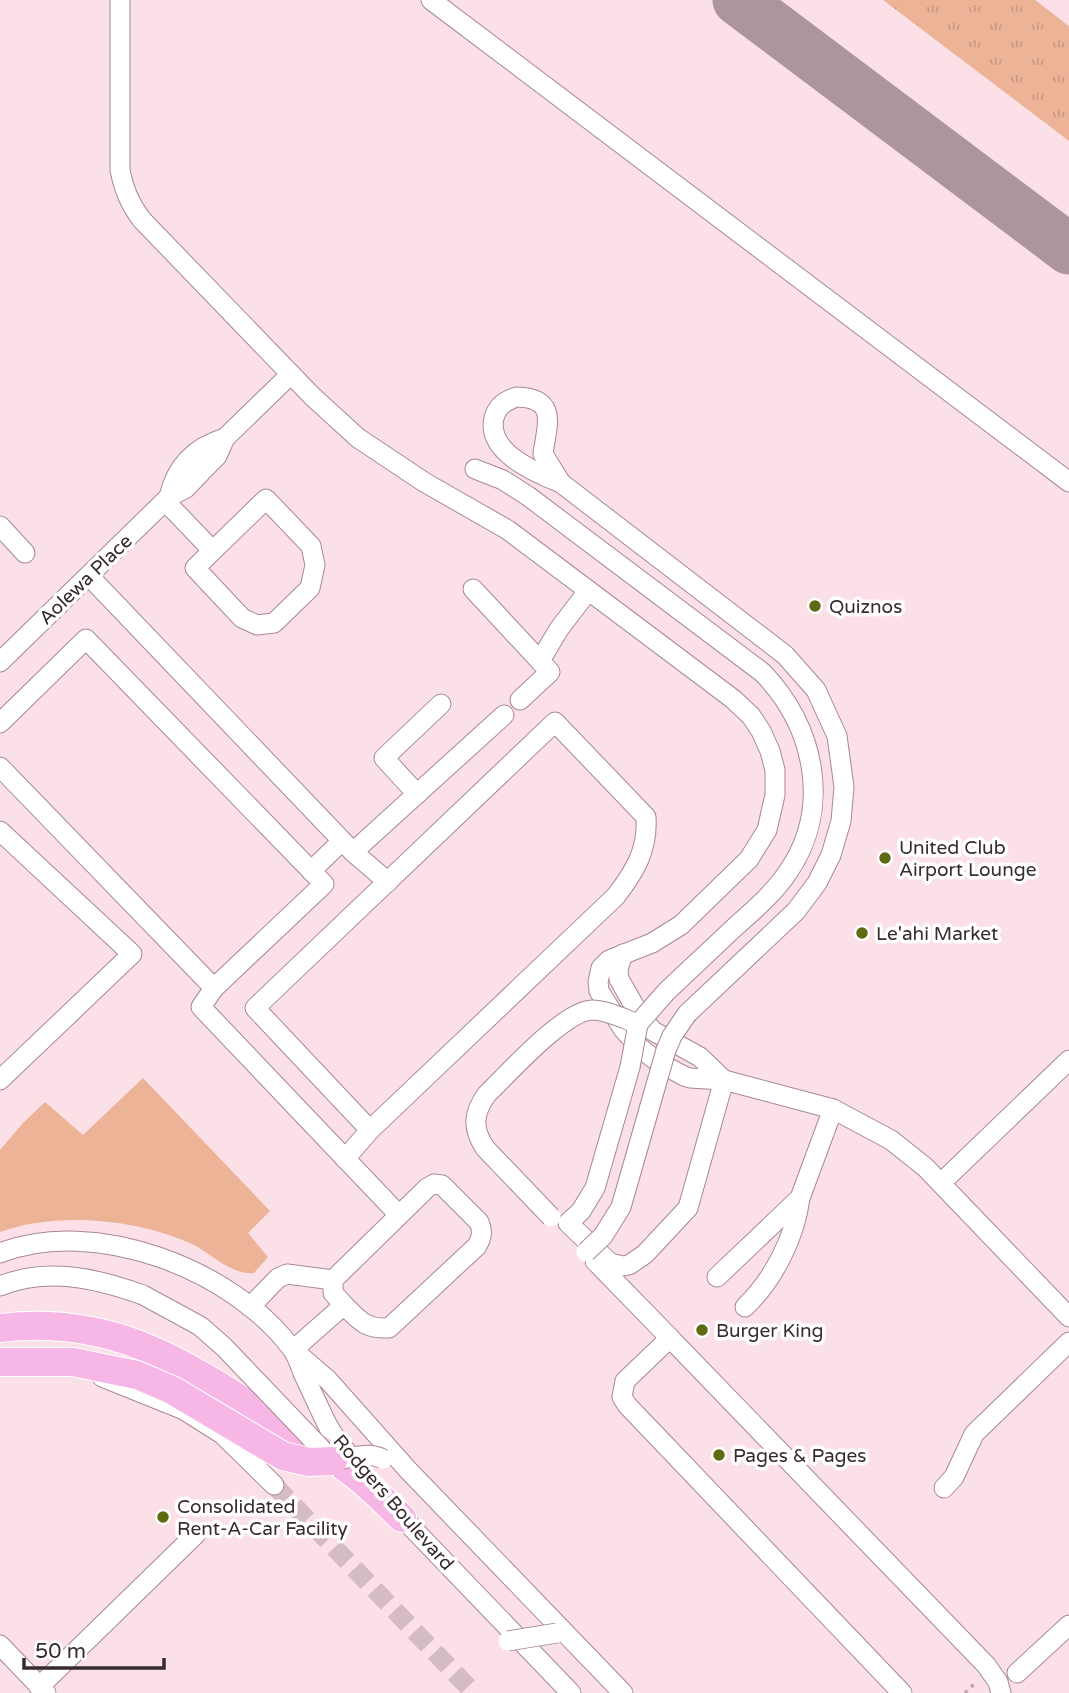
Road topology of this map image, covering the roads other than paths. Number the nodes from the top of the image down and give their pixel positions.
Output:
1 (120, 0) edge
2 (431, 0) edge
3 (291, 373) junction
4 (475, 469) dead end
5 (1069, 482) edge
6 (561, 483) junction
7 (167, 499) junction
8 (0, 526) edge
9 (212, 550) junction
10 (25, 552) dead end
11 (89, 576) junction
12 (473, 589) dead end
13 (588, 591) junction
14 (541, 660) junction
15 (0, 662) edge
16 (520, 701) dead end
17 (441, 705) dead end
18 (504, 715) dead end
19 (0, 723) edge
20 (0, 767) edge
21 (417, 794) junction
22 (0, 831) edge
23 (348, 847) junction
24 (311, 871) junction
25 (388, 882) junction
26 (214, 988) junction
27 (638, 1024) junction
28 (1069, 1060) edge
29 (0, 1080) edge
30 (724, 1080) junction
31 (833, 1109) junction
32 (370, 1130) junction
33 (345, 1159) junction
34 (941, 1183) junction
35 (800, 1198) junction
36 (399, 1215) junction
37 (586, 1252) junction
38 (0, 1253) edge
39 (717, 1277) dead end
40 (333, 1280) junction
41 (0, 1286) edge
42 (344, 1305) junction
43 (250, 1307) junction
44 (745, 1307) dead end
45 (1069, 1317) edge
46 (0, 1328) edge
47 (670, 1338) junction
48 (1069, 1342) edge
49 (0, 1350) edge
50 (293, 1350) junction
51 (0, 1362) edge
52 (334, 1461) junction
53 (274, 1485) tunnel mouth
54 (944, 1488) dead end
55 (402, 1518) junction
56 (196, 1534) dead end
57 (1069, 1625) edge
58 (557, 1633) junction
59 (509, 1641) junction
60 (0, 1645) edge
61 (1017, 1672) dead end
62 (43, 1690) edge
63 (569, 1693) edge
64 (614, 1693) edge
65 (623, 1693) edge
66 (902, 1693) edge
67 (1001, 1693) edge

1 - 3 street
2 - 5 street
3 - 7 street
3 - 13 street
4 - 27 street, bridge
6 - 6 street
6 - 37 street, bridge
7 - 9 street
7 - 11 street, Aolewa Place
8 - 10 street
9 - 9 street
11 - 15 street, Aolewa Place
11 - 23 street
12 - 14 street
13 - 14 street
13 - 30 street
14 - 16 street
17 - 21 street
18 - 21 street
19 - 24 street
20 - 26 street
21 - 23 street
22 - 29 street
23 - 24 street
23 - 25 street
24 - 26 street
25 - 32 street
25 - 32 street
26 - 33 street
27 - 30 street, bridge
27 - 37 street, bridge
28 - 34 street
30 - 31 street
31 - 34 street
31 - 35 street
32 - 33 street
33 - 36 street
34 - 45 street
35 - 39 street
35 - 44 street
36 - 40 street
36 - 42 street
37 - 47 street
38 - 43 street, Rodgers Boulevard
40 - 42 street
40 - 43 street
41 - 52 street, bridge
42 - 50 street
43 - 50 street, Rodgers Boulevard
46 - 55 highway
47 - 66 street
47 - 67 street
48 - 54 street
49 - 53 street
50 - 55 street, Rodgers Boulevard
50 - 65 street
51 - 52 highway, bridge
52 - 58 street, bridge
52 - 59 street
55 - 63 street, Rodgers Boulevard
56 - 62 street
57 - 61 street
58 - 59 street, bridge
58 - 64 street
59 - 63 street
60 - 62 street

